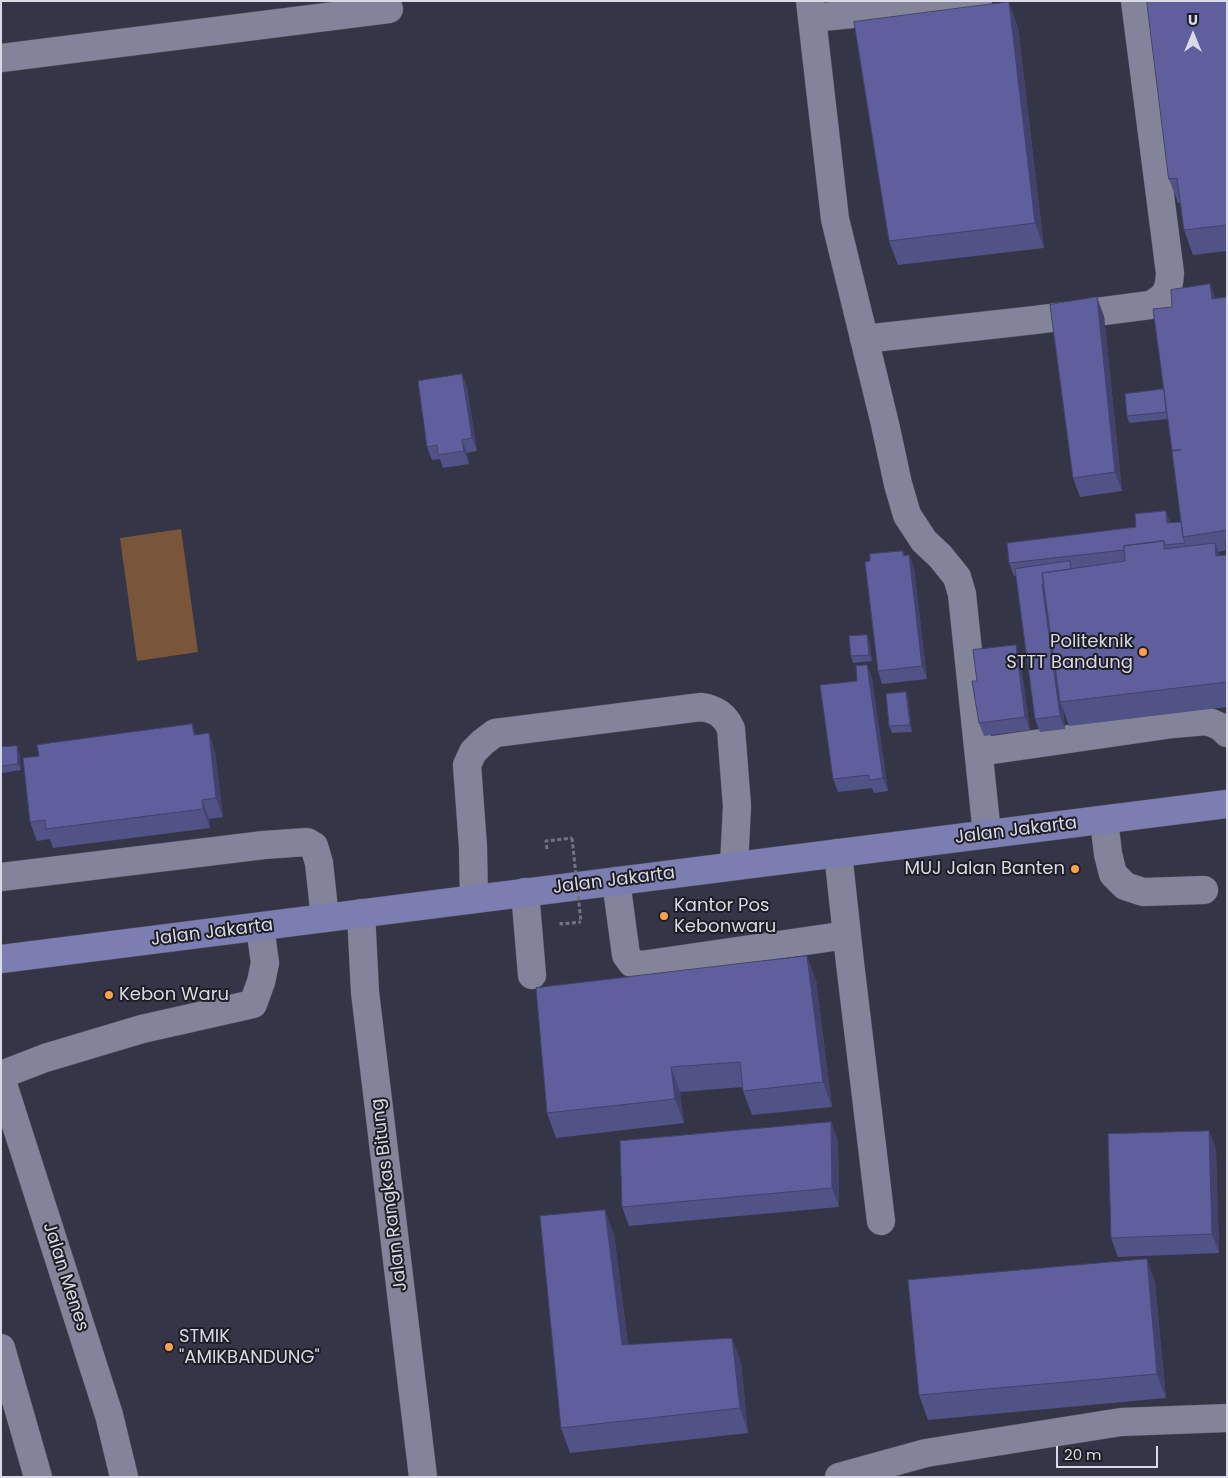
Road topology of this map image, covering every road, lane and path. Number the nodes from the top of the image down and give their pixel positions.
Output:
1 (978, 1) edge
2 (1135, 1) edge
3 (389, 9) dead end
4 (811, 10) edge
5 (1, 58) edge
6 (864, 339) junction
7 (1227, 733) edge
8 (979, 752) junction
9 (1227, 804) edge
10 (1104, 820) junction
11 (988, 834) junction
12 (547, 849) dead end
13 (838, 853) junction
14 (734, 866) junction
15 (1, 877) edge
16 (616, 881) junction
17 (1204, 890) dead end
18 (525, 892) junction
19 (474, 899) junction
20 (361, 914) junction
21 (325, 918) junction
22 (561, 919) dead end
23 (260, 926) junction
24 (847, 935) junction
25 (1, 959) edge
26 (532, 975) dead end
27 (1, 1077) edge
28 (881, 1221) dead end
29 (1, 1348) edge
30 (1227, 1418) edge
31 (38, 1477) edge
32 (124, 1477) edge
33 (424, 1477) edge
34 (839, 1477) edge

1 - 4 street
2 - 6 street
3 - 5 street
4 - 6 street
6 - 8 street
7 - 8 street
8 - 11 street
9 - 10 main road, Jalan Jakarta
10 - 11 main road, Jalan Jakarta
10 - 17 street
11 - 13 main road, Jalan Jakarta
12 - 22 path, bridge
13 - 14 main road, Jalan Jakarta
13 - 24 street
14 - 16 main road, Jalan Jakarta
14 - 19 street
15 - 21 street
16 - 18 main road, Jalan Jakarta
16 - 24 street
18 - 19 main road, Jalan Jakarta
18 - 26 street
19 - 20 main road, Jalan Jakarta
20 - 21 main road, Jalan Jakarta
20 - 33 street, Jalan Rangkas Bitung
21 - 23 main road, Jalan Jakarta
23 - 25 main road, Jalan Jakarta
23 - 27 street
24 - 28 street
27 - 32 street, Jalan Menes
29 - 31 street
30 - 34 street

